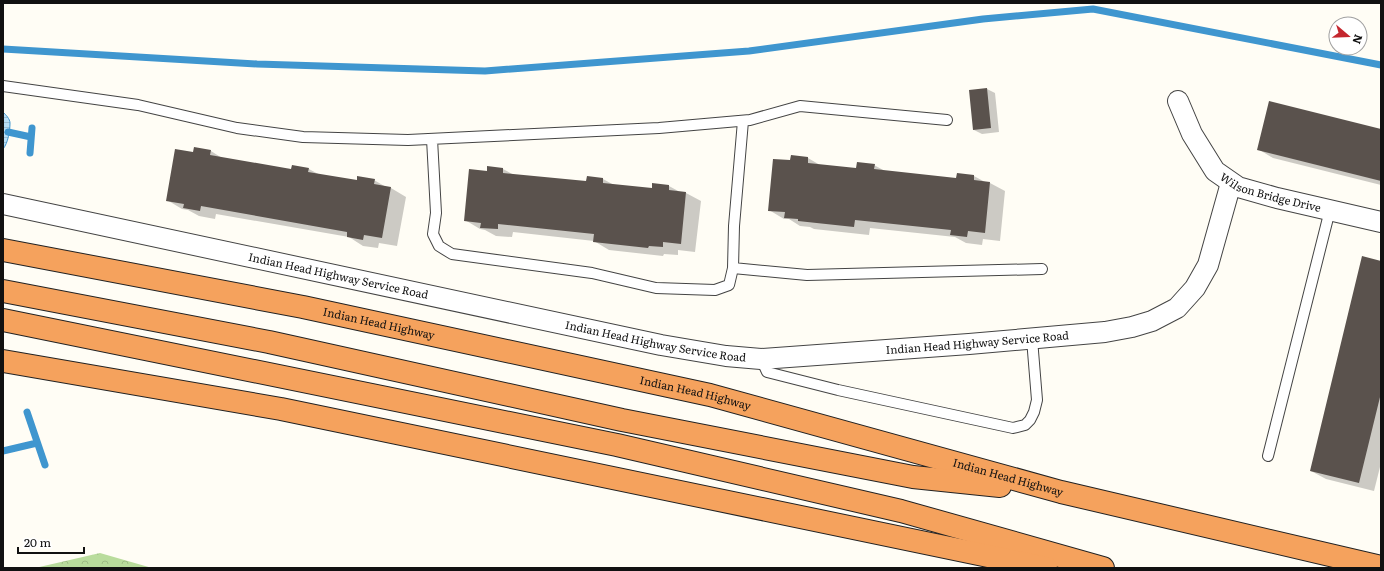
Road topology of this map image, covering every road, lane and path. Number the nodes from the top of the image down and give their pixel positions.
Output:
1 (3, 86) edge
2 (1178, 101) dead end
3 (947, 120) dead end
4 (743, 121) junction
5 (432, 139) junction
6 (1231, 182) junction
7 (3, 204) edge
8 (1330, 210) junction
9 (1381, 222) edge
10 (3, 250) edge
11 (733, 268) junction
12 (1042, 269) dead end
13 (3, 291) edge
14 (3, 320) edge
15 (1032, 339) junction
16 (761, 359) junction
17 (3, 361) edge
18 (1268, 456) dead end
19 (1061, 492) junction
20 (1381, 567) edge
21 (1046, 568) edge
22 (1103, 568) edge

1 - 5 lane
2 - 6 street, Wilson Bridge Drive
3 - 4 lane
4 - 5 lane
4 - 11 lane
5 - 11 lane
6 - 8 street, Wilson Bridge Drive
6 - 15 street, Indian Head Highway Service Road
7 - 16 street, Indian Head Highway Service Road
8 - 9 street, Wilson Bridge Drive
8 - 18 lane
10 - 19 highway, Indian Head Highway
11 - 12 lane
13 - 19 highway
14 - 22 highway
15 - 16 street, Indian Head Highway Service Road
15 - 16 lane
17 - 21 highway
19 - 20 highway, Indian Head Highway

